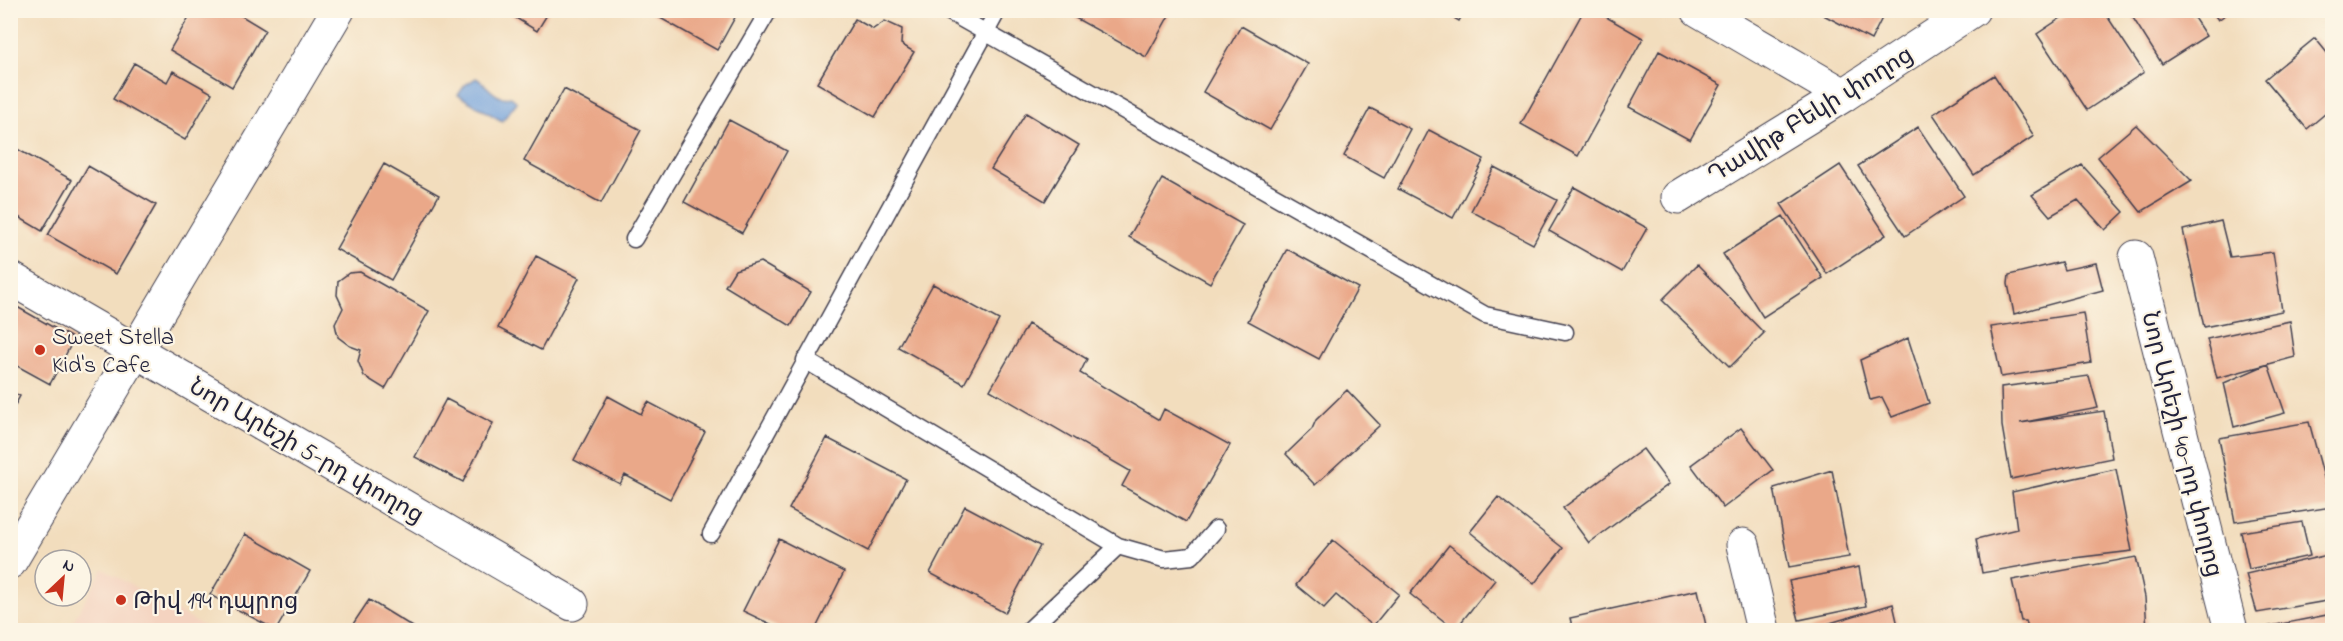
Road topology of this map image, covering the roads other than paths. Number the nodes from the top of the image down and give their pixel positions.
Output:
1 (338, 10) edge
2 (769, 10) edge
3 (946, 10) edge
4 (998, 10) edge
5 (1698, 10) edge
6 (1972, 10) edge
7 (986, 33) junction
8 (1844, 95) junction
9 (1678, 197) dead end
10 (634, 239) dead end
11 (2136, 257) dead end
12 (10, 278) edge
13 (1565, 332) dead end
14 (136, 350) junction
15 (805, 360) junction
16 (1215, 530) dead end
17 (711, 534) dead end
18 (1743, 545) dead end
19 (1118, 546) junction
20 (10, 562) edge
21 (572, 604) dead end
22 (1029, 630) edge
23 (1763, 630) edge
24 (2231, 630) edge

1 - 14 street
2 - 10 lane
3 - 7 lane
4 - 7 lane
5 - 8 street
6 - 8 street, Դավիթ Բեկի փողոց
7 - 13 lane
7 - 15 lane
8 - 9 street, Դավիթ Բեկի փողոց
11 - 24 street, Նոր Արեշի 40-րդ փողոց
12 - 14 street, Նոր Արեշի 5-րդ փողոց
14 - 20 street
14 - 21 street, Նոր Արեշի 5-րդ փողոց
15 - 17 lane
15 - 19 lane
16 - 19 lane
18 - 23 street
19 - 22 lane

